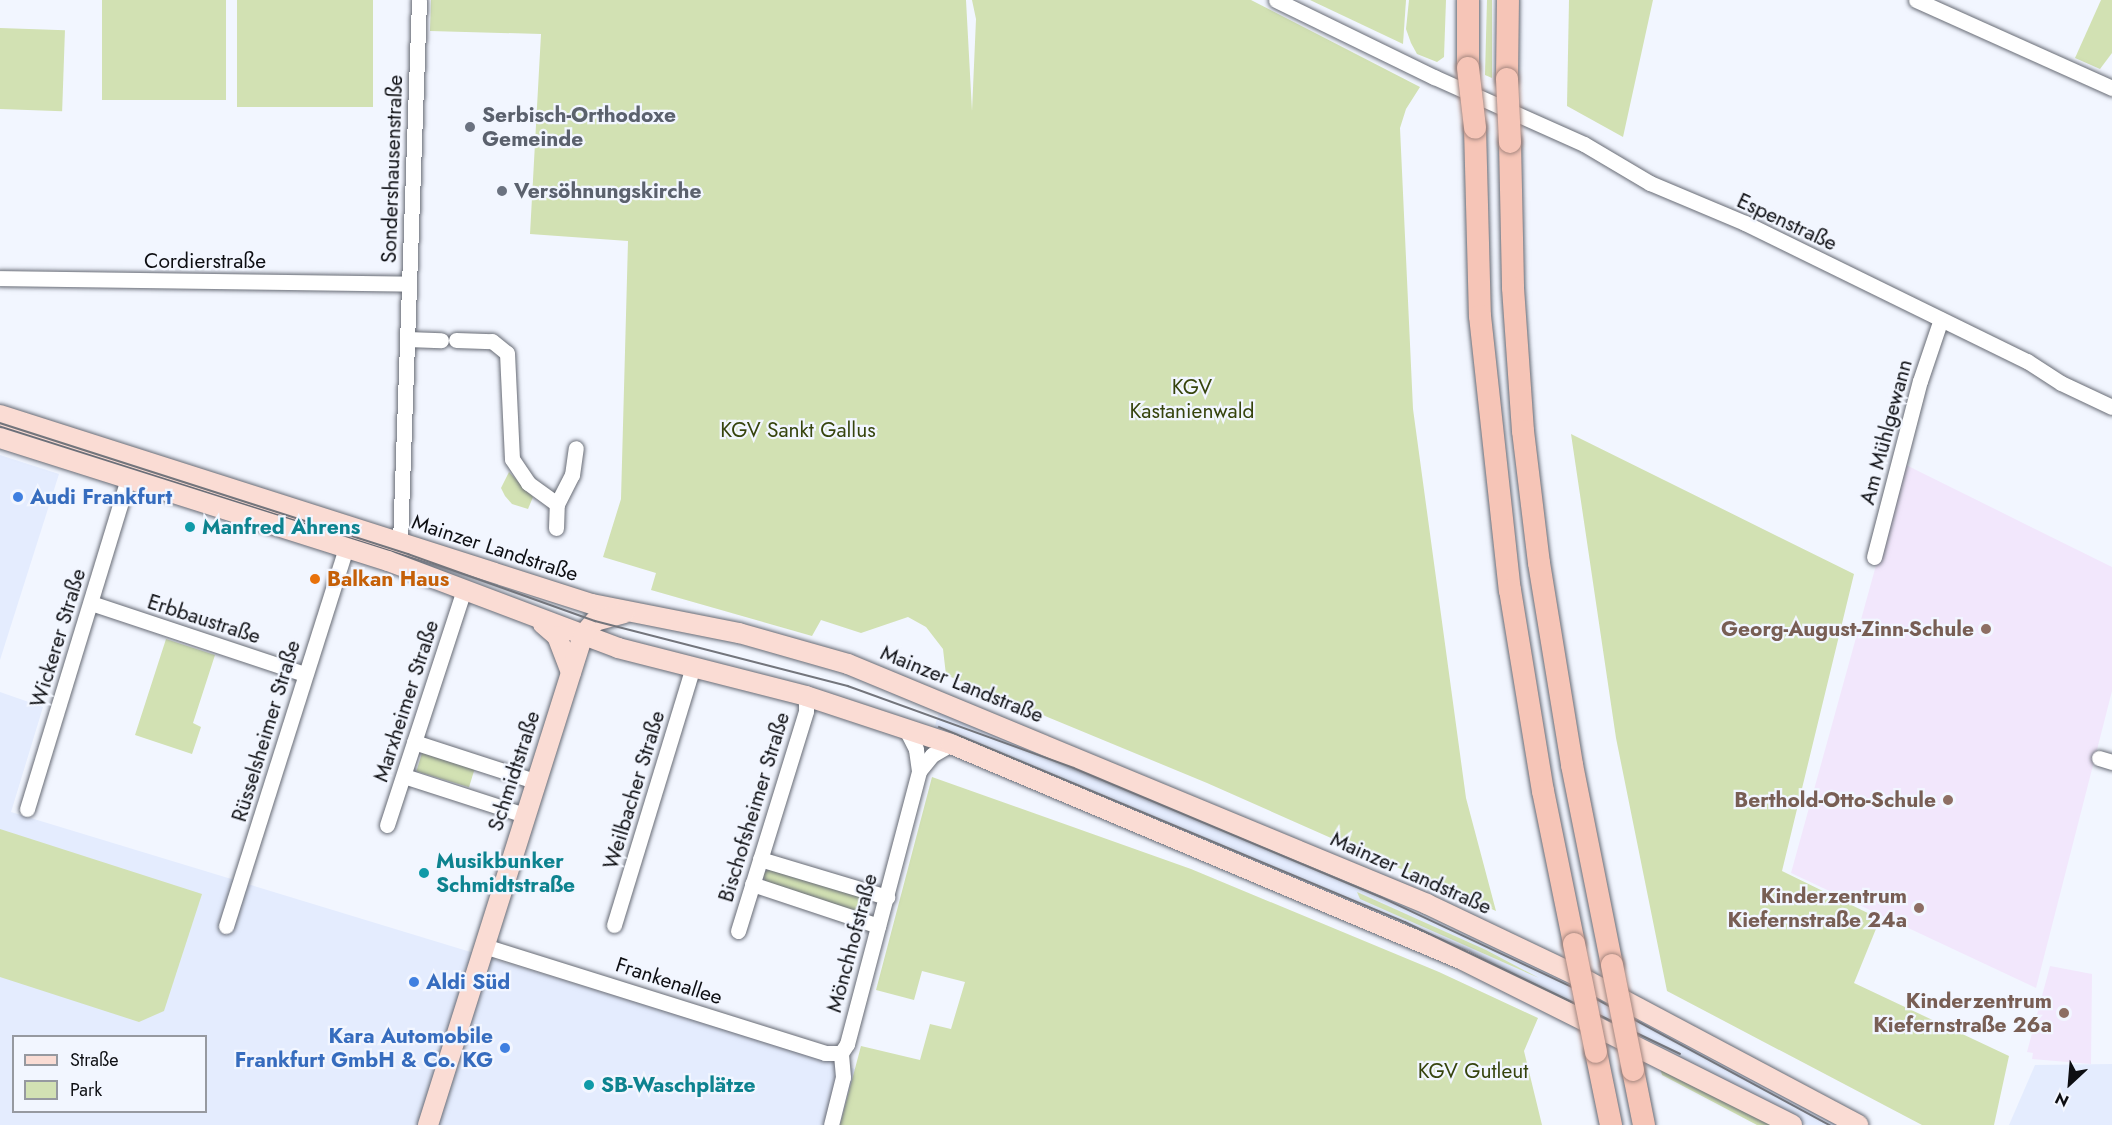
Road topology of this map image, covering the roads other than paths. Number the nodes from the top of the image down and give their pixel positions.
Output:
1 (419, 0) edge
2 (1276, 0) edge
3 (1468, 0) edge
4 (1508, 0) edge
5 (1916, 0) edge
6 (2112, 88) edge
7 (0, 278) edge
8 (409, 284) junction
9 (1941, 319) junction
10 (407, 339) junction
11 (2112, 407) edge
12 (0, 415) edge
13 (0, 438) edge
14 (576, 448) dead end
15 (128, 478) junction
16 (557, 504) junction
17 (556, 528) dead end
18 (400, 542) junction
19 (346, 548) junction
20 (1874, 557) dead end
21 (464, 590) junction
22 (551, 591) junction
23 (91, 603) junction
24 (630, 612) junction
25 (532, 616) junction
26 (583, 635) junction
27 (693, 667) junction
28 (571, 672) junction
29 (305, 674) junction
30 (806, 696) junction
31 (906, 729) junction
32 (414, 742) junction
33 (951, 744) junction
34 (919, 771) junction
35 (404, 776) junction
36 (535, 781) junction
37 (27, 809) dead end
38 (525, 815) junction
39 (387, 825) dead end
40 (760, 859) junction
41 (752, 884) junction
42 (886, 897) junction
43 (614, 925) dead end
44 (226, 926) dead end
45 (878, 926) junction
46 (738, 931) dead end
47 (484, 946) junction
48 (842, 1053) junction
49 (428, 1125) edge
50 (831, 1125) edge
51 (1611, 1125) edge
52 (1644, 1125) edge
53 (1792, 1125) edge
54 (1858, 1125) edge

1 - 8 street, Sondershausenstraße
2 - 9 street, Espenstraße
3 - 51 highway, bridge
4 - 52 highway, bridge
5 - 6 street
7 - 8 street, Cordierstraße
8 - 10 street, Sondershausenstraße
9 - 11 street, Espenstraße
9 - 20 street, Am Mühlgewann
10 - 16 street
10 - 18 street, Sondershausenstraße
12 - 18 main road, Mainzer Landstraße
13 - 15 main road
14 - 16 street
15 - 19 main road
15 - 23 street, Wickerer Straße
16 - 17 street
18 - 22 main road, Mainzer Landstraße
19 - 21 main road
19 - 29 street, Rüsselsheimer Straße
21 - 25 main road
21 - 32 street, Marxheimer Straße
22 - 24 main road, Mainzer Landstraße
22 - 26 main road
23 - 29 street, Erbbaustraße
23 - 37 street, Wickerer Straße
24 - 26 main road
24 - 54 main road, Mainzer Landstraße
25 - 26 main road
25 - 28 main road
26 - 27 main road
26 - 28 main road, Schmidtstraße
27 - 30 main road
27 - 43 street, Weilbacher Straße
28 - 36 main road, Schmidtstraße
29 - 44 street, Rüsselsheimer Straße
30 - 31 main road
30 - 40 street, Bischofsheimer Straße
31 - 33 main road
31 - 34 street, Mönchhofstraße
32 - 35 street, Marxheimer Straße
32 - 36 street
33 - 34 street
33 - 53 main road
34 - 42 street, Mönchhofstraße
35 - 38 street
35 - 39 street, Marxheimer Straße
36 - 38 main road, Schmidtstraße
38 - 47 main road, Schmidtstraße
40 - 41 street, Bischofsheimer Straße
40 - 42 street
41 - 45 street
41 - 46 street, Bischofsheimer Straße
42 - 45 street, Mönchhofstraße
45 - 48 street, Mönchhofstraße
47 - 48 street, Frankenallee
47 - 49 main road, Schmidtstraße
48 - 50 street, Mönchhofstraße

